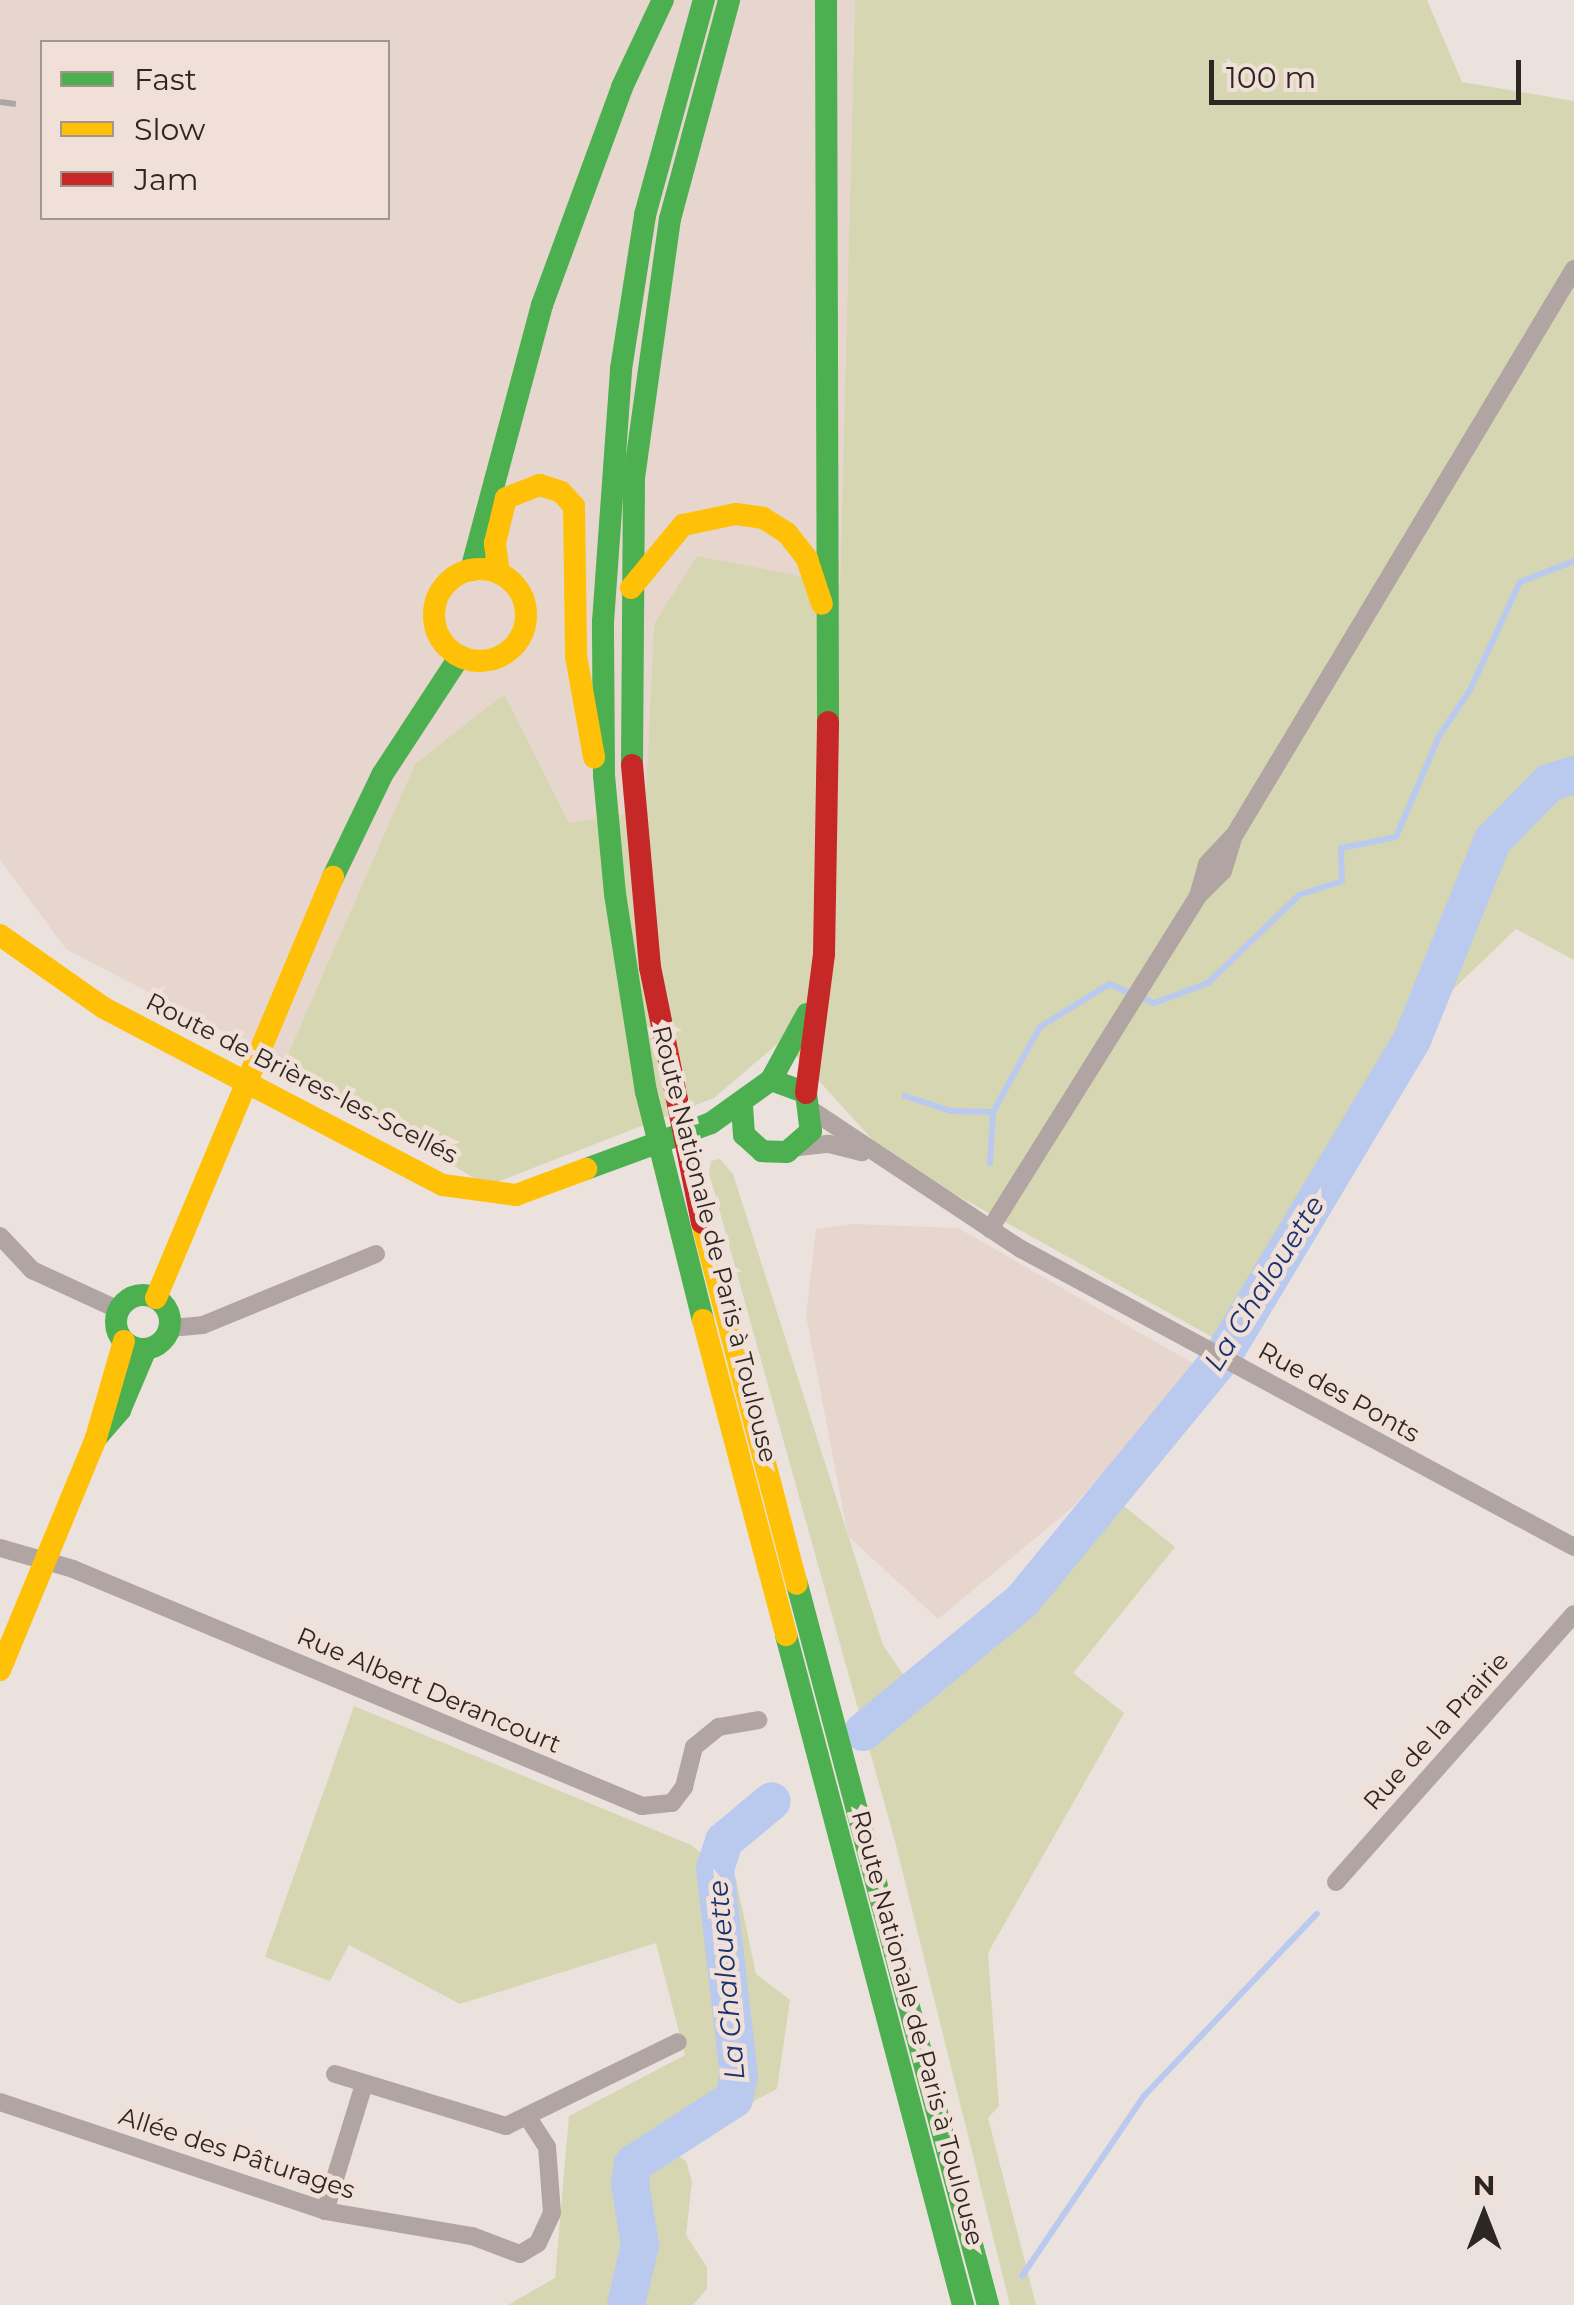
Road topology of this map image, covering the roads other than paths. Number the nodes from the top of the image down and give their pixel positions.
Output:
1 (663, 0) edge
2 (704, 0) edge
3 (730, 0) edge
4 (826, 0) edge
5 (1574, 268) edge
6 (471, 570) junction
7 (499, 573) junction
8 (628, 592) junction
9 (827, 620) junction
10 (460, 656) junction
11 (604, 775) junction
12 (0, 935) edge
13 (819, 985) junction
14 (771, 1080) junction
15 (244, 1082) junction
16 (810, 1102) junction
17 (742, 1103) junction
18 (711, 1123) junction
19 (744, 1135) junction
20 (798, 1147) junction
21 (874, 1156) junction
22 (990, 1230) junction
23 (0, 1236) edge
24 (376, 1254) dead end
25 (156, 1298) junction
26 (119, 1310) junction
27 (170, 1328) junction
28 (135, 1345) junction
29 (0, 1548) edge
30 (1574, 1548) edge
31 (44, 1563) junction
32 (1574, 1614) edge
33 (0, 1670) edge
34 (758, 1720) dead end
35 (1336, 1882) dead end
36 (678, 2042) dead end
37 (334, 2074) dead end
38 (364, 2084) junction
39 (0, 2102) edge
40 (527, 2116) junction
41 (325, 2210) junction
42 (964, 2305) edge
43 (988, 2305) edge

1 - 6 main road
2 - 11 main road, Route Nationale de Paris à Toulouse
3 - 8 main road, Route Nationale de Paris à Toulouse
4 - 9 main road
5 - 22 street
6 - 7 main road
6 - 10 main road
7 - 10 main road
7 - 11 main road
8 - 9 main road
8 - 43 main road, Route Nationale de Paris à Toulouse
9 - 13 main road
10 - 15 main road
11 - 42 main road, Route Nationale de Paris à Toulouse
12 - 15 main road, Route de Brières-les-Scellés
13 - 14 main road
13 - 16 main road
14 - 16 main road
14 - 17 main road
15 - 18 main road, Route de Brières-les-Scellés
15 - 25 main road
16 - 20 main road
16 - 21 street, Rue des Ponts
17 - 18 main road, Route de Brières-les-Scellés
17 - 19 main road
18 - 19 main road
19 - 20 main road
20 - 21 street, Rue des Ponts
21 - 22 street, Rue des Ponts
22 - 30 street, Rue des Ponts
23 - 26 street
24 - 27 street
25 - 26 main road
25 - 27 main road
26 - 28 main road
27 - 28 main road
28 - 31 main road
29 - 31 street
31 - 33 main road
31 - 34 street, Rue Albert Derancourt
32 - 35 street, Rue de la Prairie
36 - 40 street
37 - 38 street
38 - 40 street
38 - 41 street
39 - 41 street, Allée des Pâturages
40 - 41 street, Allée des Pâturages

